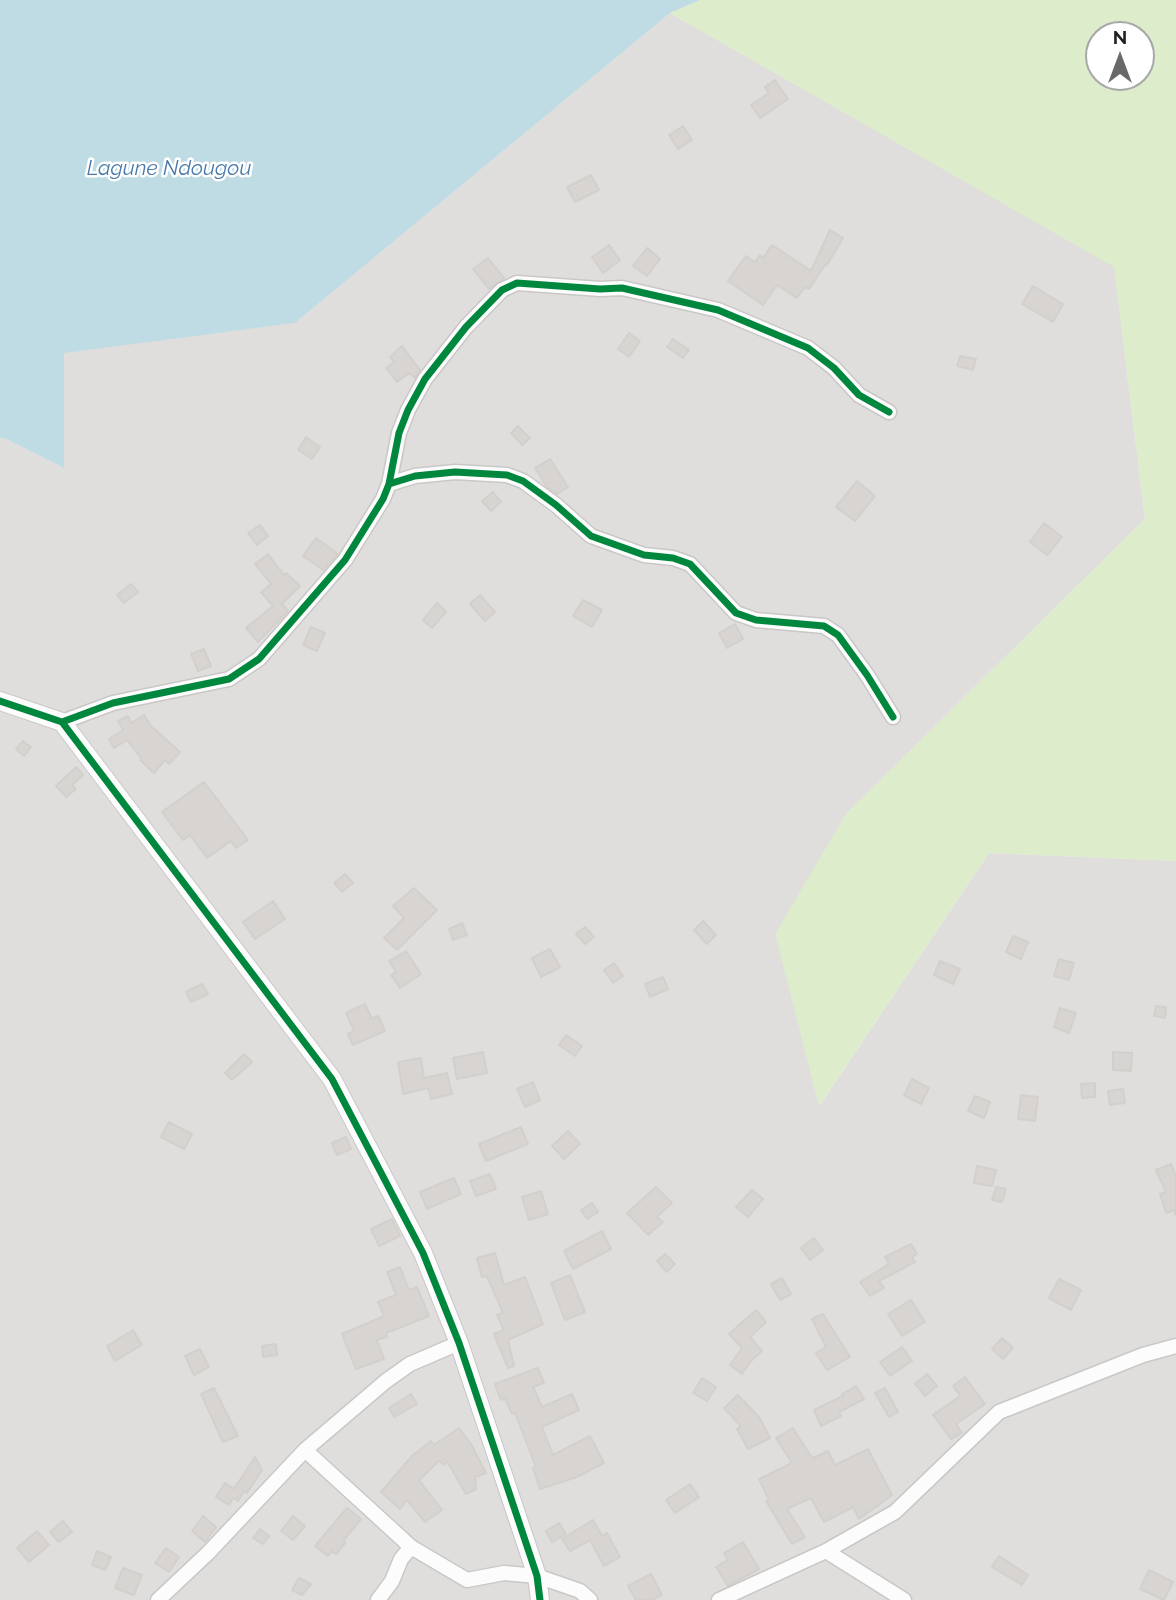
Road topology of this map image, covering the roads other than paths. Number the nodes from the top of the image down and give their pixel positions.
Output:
1 (889, 412) dead end
2 (389, 484) junction
3 (0, 701) edge
4 (893, 717) dead end
5 (62, 722) junction
6 (459, 1343) junction
7 (1176, 1346) edge
8 (304, 1450) junction
9 (411, 1547) junction
10 (826, 1551) junction
11 (537, 1576) junction
12 (158, 1600) edge
13 (378, 1600) edge
14 (540, 1600) edge
15 (590, 1600) edge
16 (719, 1600) edge
17 (904, 1600) edge

1 - 2 street
2 - 4 street
2 - 5 street
3 - 5 street
5 - 6 street
6 - 8 street
6 - 11 street
7 - 10 street
8 - 9 street
8 - 12 street
9 - 11 street
9 - 13 street
10 - 16 street
10 - 17 street
11 - 14 street
11 - 15 street

